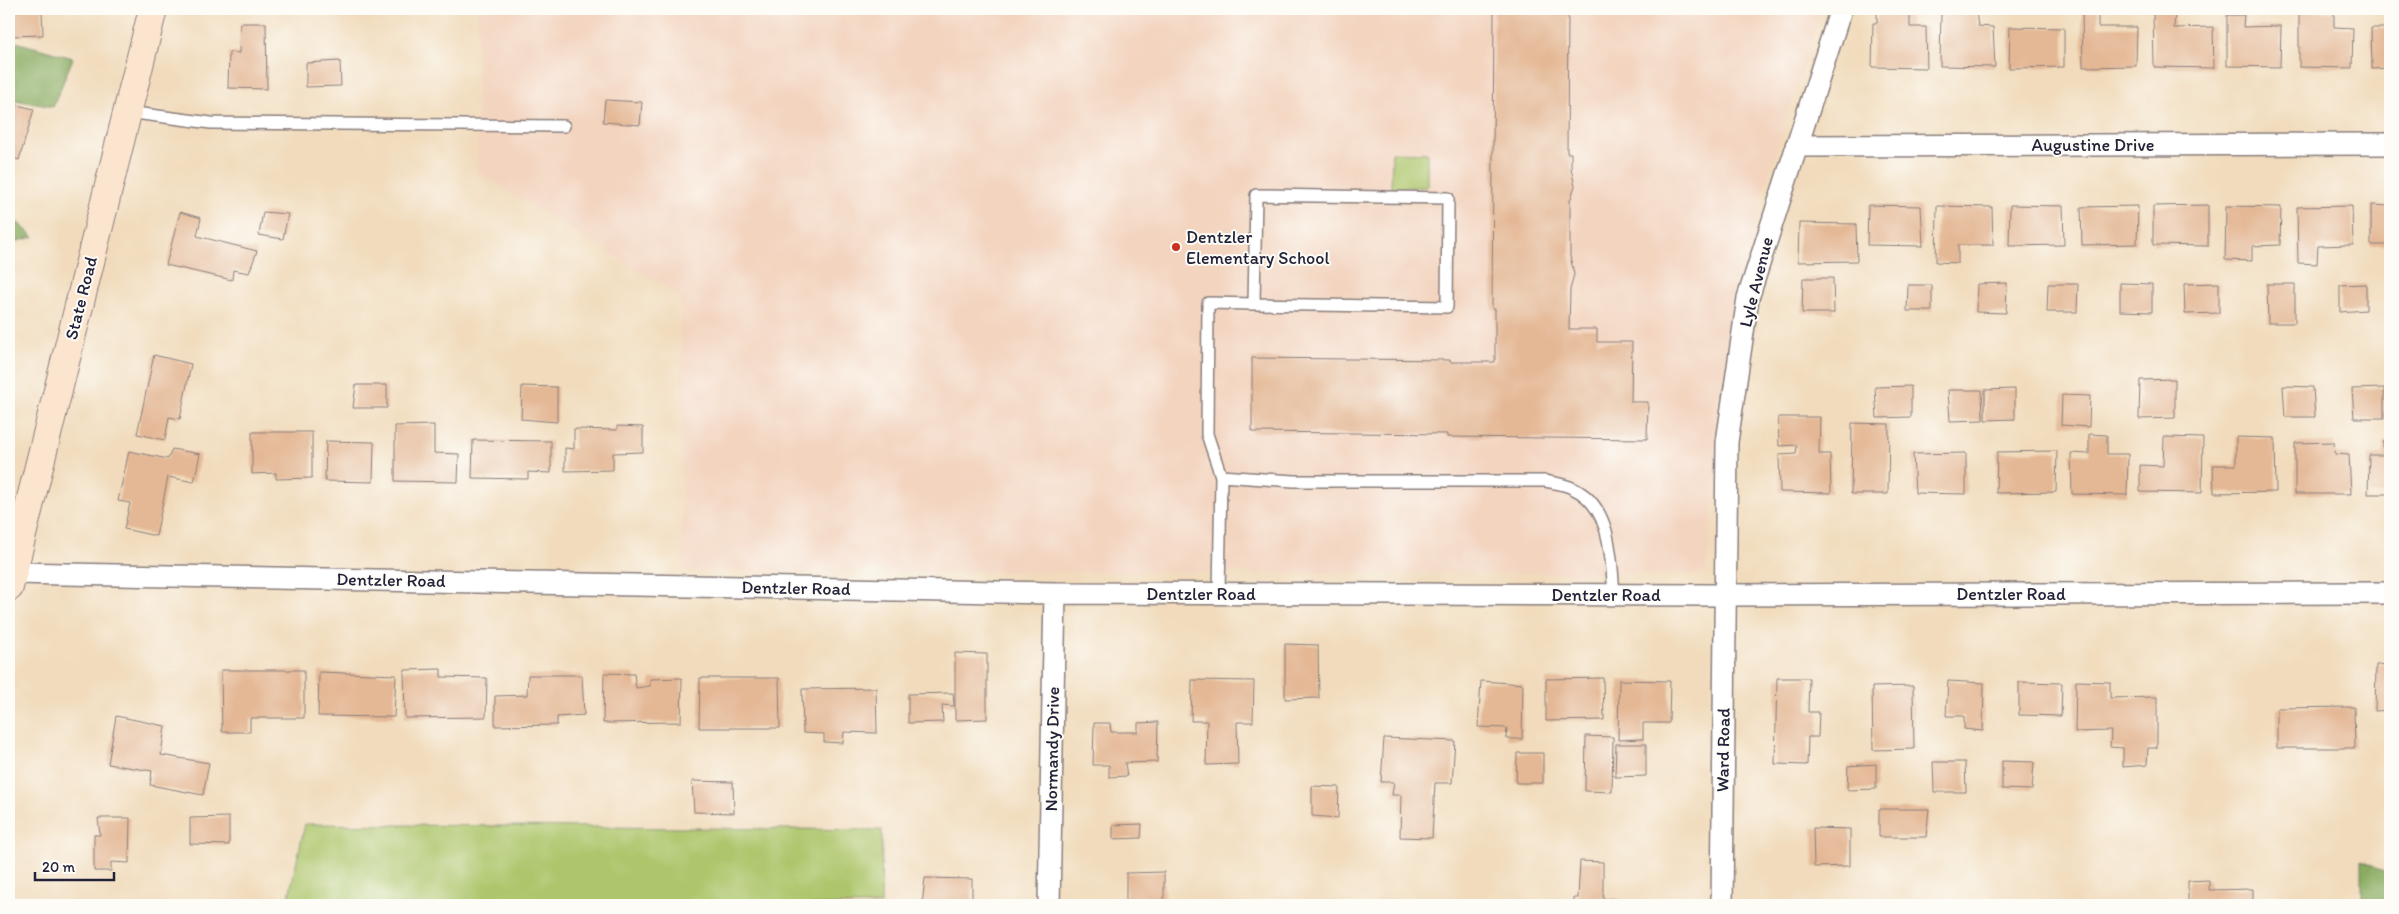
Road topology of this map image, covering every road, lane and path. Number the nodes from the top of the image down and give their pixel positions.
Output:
1 (153, 9) edge
2 (1841, 9) edge
3 (127, 112) junction
4 (564, 126) dead end
5 (2390, 144) edge
6 (1796, 146) junction
7 (1254, 304) junction
8 (1221, 476) junction
9 (10, 580) edge
10 (1055, 593) junction
11 (2390, 593) edge
12 (1219, 594) junction
13 (1614, 595) junction
14 (1724, 595) junction
15 (1049, 905) edge
16 (1722, 905) edge

1 - 3 main road, State Road
2 - 6 street, Lyle Avenue
3 - 4 lane
3 - 9 main road, State Road
5 - 6 street, Augustine Drive
6 - 14 street, Lyle Avenue
7 - 7 lane
7 - 8 lane
8 - 12 lane
8 - 13 lane
9 - 10 street, Dentzler Road
10 - 12 street, Dentzler Road
10 - 15 street, Normandy Drive
11 - 14 street, Dentzler Road
12 - 13 street, Dentzler Road
13 - 14 street, Dentzler Road
14 - 16 street, Ward Road

